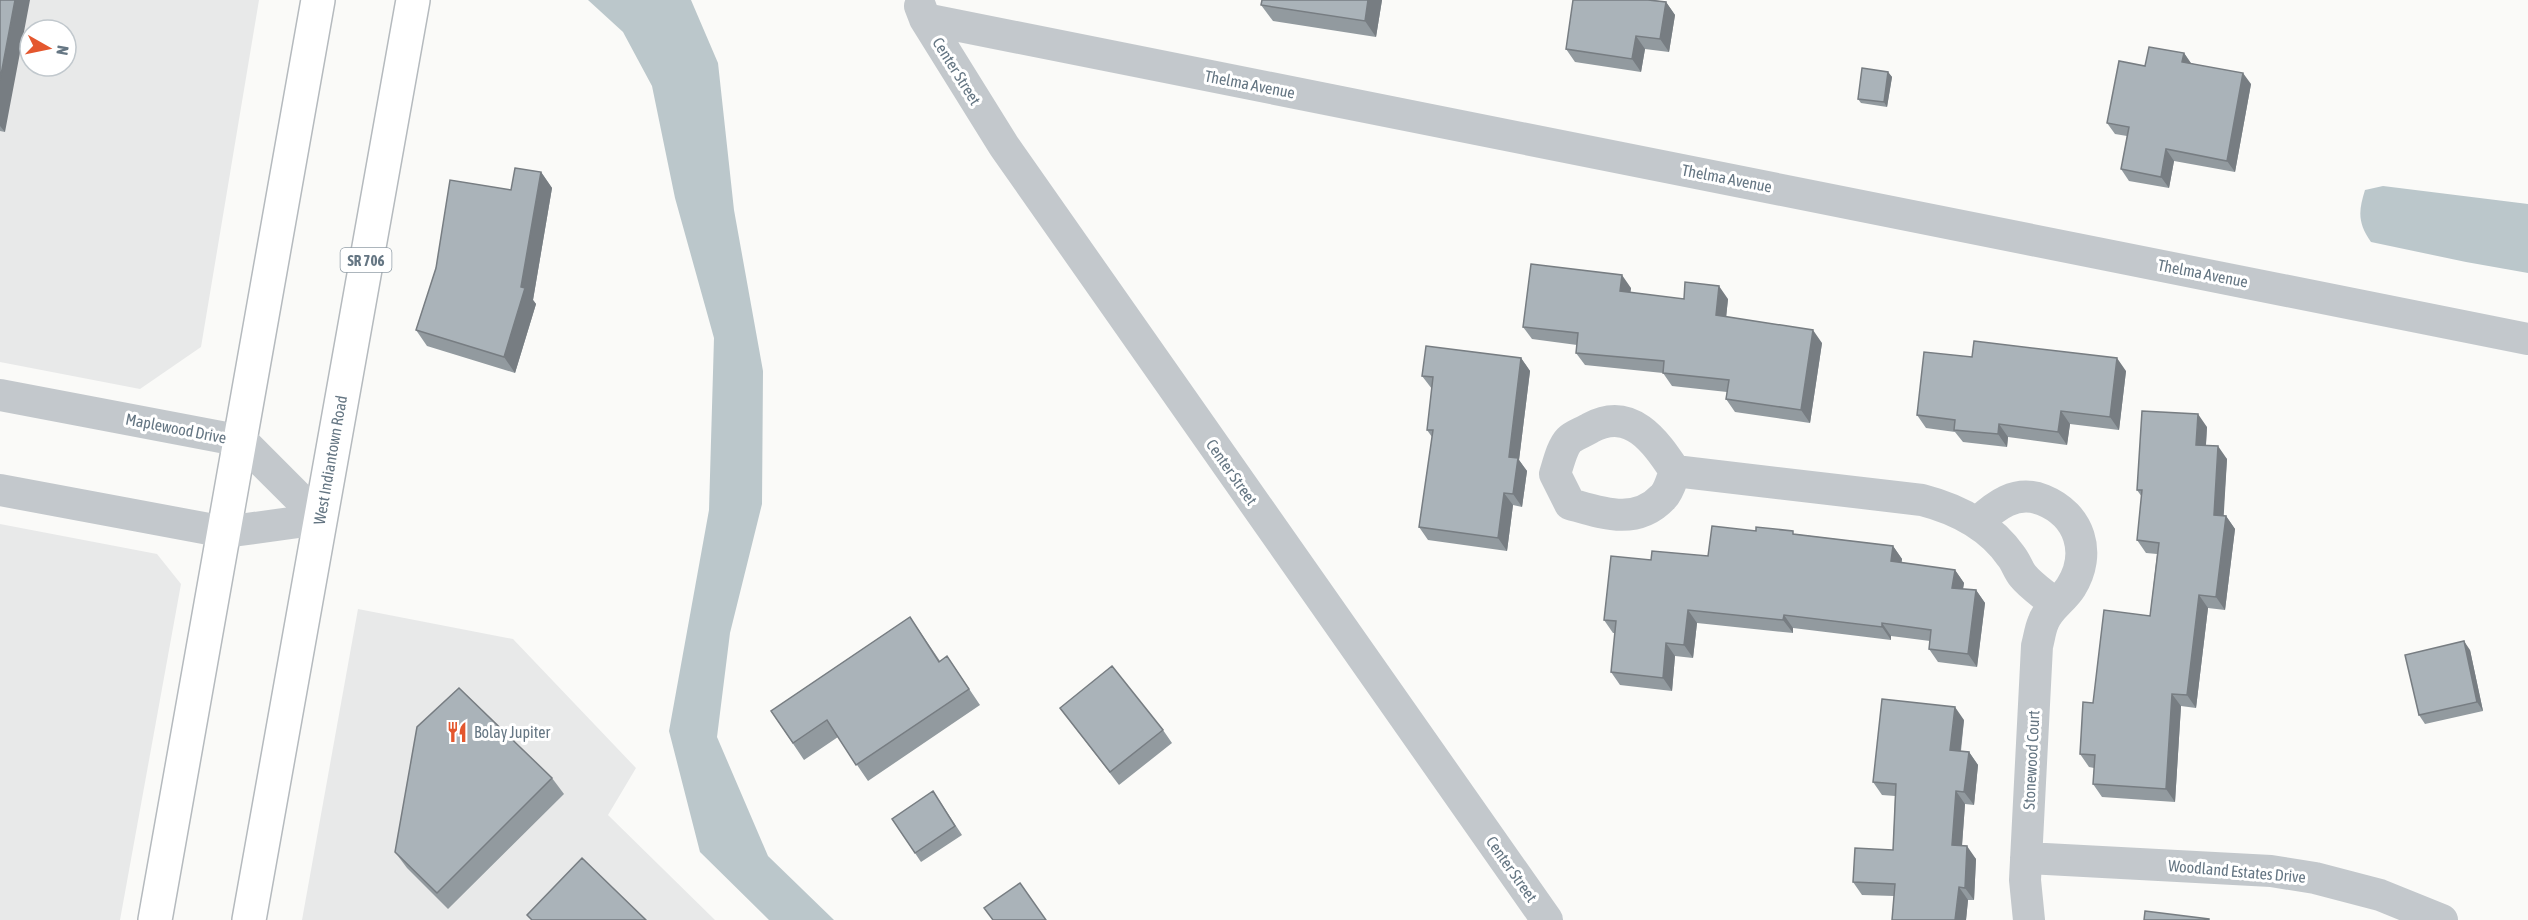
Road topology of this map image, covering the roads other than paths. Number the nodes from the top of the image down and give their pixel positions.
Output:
1 (318, 0) edge
2 (413, 0) edge
3 (916, 6) edge
4 (2528, 339) edge
5 (0, 395) edge
6 (242, 441) junction
7 (1675, 471) dead end
8 (0, 490) edge
9 (320, 519) junction
10 (1977, 523) junction
11 (225, 532) junction
12 (2055, 604) junction
13 (2026, 858) junction
14 (155, 920) edge
15 (249, 920) edge
16 (1548, 920) edge
17 (2029, 920) edge
18 (2442, 920) edge

1 - 6 main road
2 - 9 main road, West Indiantown Road / SR 706
3 - 4 street, Thelma Avenue
3 - 16 street, Center Street
5 - 6 street, Maplewood Drive
6 - 9 street, Maplewood Drive
6 - 11 main road
7 - 10 street
8 - 11 street
9 - 11 street
9 - 15 main road, West Indiantown Road / SR 706
10 - 12 street
10 - 12 street, Stonewood Court
11 - 14 main road
12 - 13 street, Stonewood Court
13 - 17 street, Stonewood Court
13 - 18 street, Woodland Estates Drive

